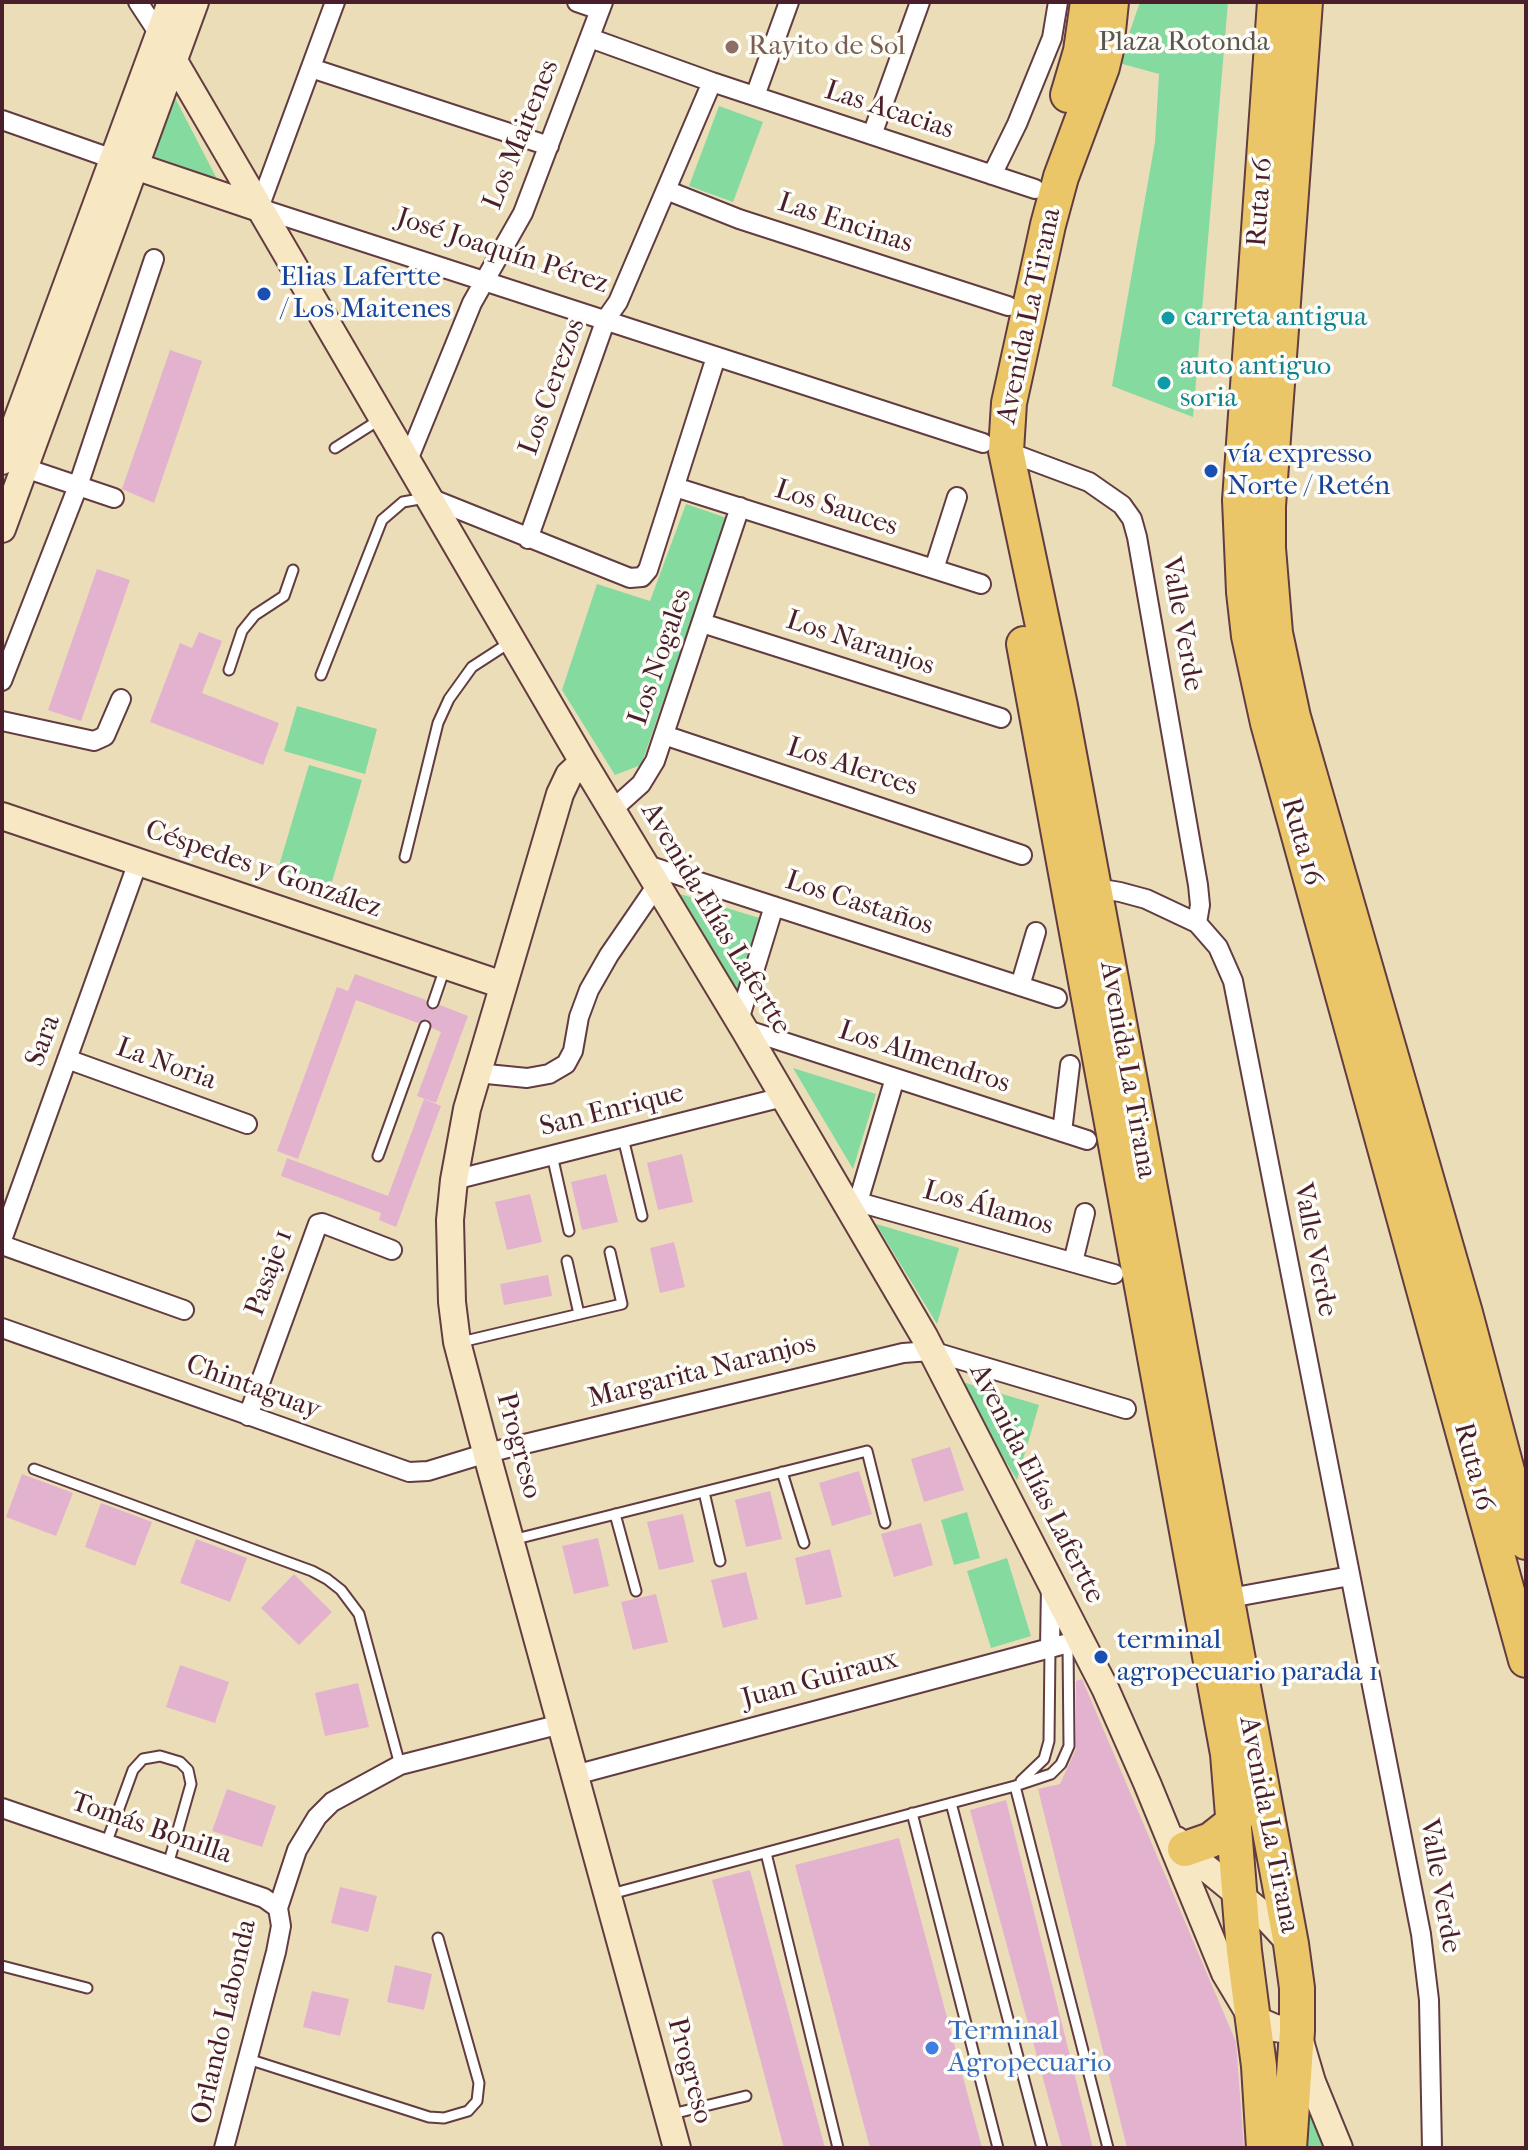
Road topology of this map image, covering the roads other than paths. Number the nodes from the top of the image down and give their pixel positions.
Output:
1 (138, 2) edge
2 (171, 2) edge
3 (195, 2) edge
4 (335, 2) edge
5 (577, 2) edge
6 (789, 2) edge
7 (920, 2) edge
8 (1058, 2) edge
9 (1088, 2) edge
10 (1111, 2) edge
11 (1126, 2) edge
12 (1305, 2) edge
13 (602, 6) edge
14 (1274, 7) edge
15 (159, 34) junction
16 (590, 38) junction
17 (1106, 50) junction
18 (174, 61) junction
19 (311, 68) junction
20 (712, 82) junction
21 (755, 96) junction
22 (2, 120) edge
23 (872, 135) junction
24 (549, 146) junction
25 (124, 163) junction
26 (992, 175) junction
27 (1035, 189) junction
28 (666, 190) junction
29 (259, 208) junction
30 (154, 259) dead end
31 (484, 282) junction
32 (1008, 306) junction
33 (606, 319) junction
34 (716, 357) junction
35 (382, 418) junction
36 (994, 447) junction
37 (335, 448) dead end
38 (9, 455) edge
39 (408, 460) junction
40 (78, 486) junction
41 (675, 487) junction
42 (957, 497) dead end
43 (114, 498) dead end
44 (429, 498) junction
45 (740, 507) junction
46 (2, 529) edge
47 (528, 539) junction
48 (934, 569) junction
49 (293, 570) dead end
50 (981, 584) dead end
51 (702, 623) junction
52 (512, 641) junction
53 (229, 670) dead end
54 (321, 675) dead end
55 (2, 681) edge
56 (121, 699) dead end
57 (1001, 718) dead end
58 (2, 721) edge
59 (664, 735) junction
60 (583, 762) junction
61 (612, 810) junction
62 (2, 816) edge
63 (1022, 855) dead end
64 (405, 857) dead end
65 (138, 862) junction
66 (651, 875) junction
67 (1082, 889) junction
68 (774, 906) junction
69 (1197, 923) junction
70 (1036, 932) dead end
71 (446, 966) junction
72 (503, 985) junction
73 (1020, 986) junction
74 (1057, 998) dead end
75 (433, 1003) dead end
76 (742, 1025) junction
77 (425, 1026) dead end
78 (67, 1059) junction
79 (1070, 1065) dead end
80 (477, 1073) junction
81 (895, 1078) junction
82 (783, 1097) junction
83 (247, 1124) dead end
84 (1062, 1132) junction
85 (623, 1138) junction
86 (1087, 1140) dead end
87 (552, 1155) junction
88 (378, 1156) dead end
89 (454, 1180) junction
90 (853, 1205) junction
91 (1085, 1213) dead end
92 (642, 1216) dead end
93 (569, 1231) dead end
94 (2, 1242) edge
95 (392, 1250) dead end
96 (610, 1252) dead end
97 (567, 1261) dead end
98 (1073, 1262) junction
99 (1114, 1274) dead end
100 (184, 1310) dead end
101 (579, 1314) junction
102 (2, 1328) edge
103 (457, 1342) junction
104 (931, 1351) junction
105 (1126, 1409) dead end
106 (248, 1416) junction
107 (487, 1453) junction
108 (34, 1469) dead end
109 (782, 1472) junction
110 (704, 1492) junction
111 (615, 1514) junction
112 (885, 1523) dead end
113 (511, 1541) junction
114 (1526, 1542) edge
115 (804, 1543) dead end
116 (720, 1561) dead end
117 (1350, 1576) junction
118 (636, 1591) dead end
119 (1213, 1602) junction
120 (1066, 1643) junction
121 (1526, 1660) edge
122 (561, 1724) junction
123 (400, 1765) junction
124 (575, 1775) junction
125 (1015, 1786) junction
126 (951, 1803) junction
127 (2, 1808) edge
128 (912, 1813) junction
129 (1235, 1821) junction
130 (1176, 1839) junction
131 (106, 1844) junction
132 (766, 1853) junction
133 (168, 1865) junction
134 (608, 1895) junction
135 (1239, 1895) junction
136 (278, 1908) junction
137 (438, 1938) dead end
138 (1291, 1944) junction
139 (2, 1966) edge
140 (87, 1988) dead end
141 (1252, 2018) junction
142 (1297, 2031) junction
143 (248, 2059) junction
144 (746, 2096) dead end
145 (668, 2115) junction
146 (224, 2148) edge
147 (677, 2148) edge
148 (838, 2148) edge
149 (998, 2148) edge
150 (1042, 2148) edge
151 (1108, 2148) edge
152 (1264, 2148) edge
153 (1289, 2148) edge
154 (1339, 2148) edge
155 (1432, 2148) edge

1 - 15 street
2 - 15 street
3 - 18 street
4 - 19 street
5 - 13 street
6 - 21 street
7 - 23 street
8 - 26 street
9 - 27 highway, Avenida La Tirana
10 - 17 highway, Avenida La Tirana
11 - 17 highway
12 - 114 highway, Ruta 16
13 - 16 street, Los Maitenes
14 - 121 highway, Ruta 16
15 - 25 street
16 - 20 street, Las Acacias
16 - 24 street, Los Maitenes
17 - 36 highway, Avenida La Tirana
18 - 25 street
18 - 29 street, Avenida Elías Lafertte
19 - 24 street
19 - 29 street
20 - 21 street, Las Acacias
20 - 28 street, Los Cerezos
21 - 23 street, Las Acacias
22 - 25 street, José Joaquín Pérez
23 - 26 street, Las Acacias
24 - 31 street, Los Maitenes
25 - 29 street, José Joaquín Pérez
25 - 38 street
26 - 27 street, Las Acacias
27 - 32 highway, Avenida La Tirana
28 - 32 street, Las Encinas
28 - 33 street, Los Cerezos
29 - 31 street, José Joaquín Pérez
29 - 35 street, Avenida Elías Lafertte
30 - 40 street
31 - 33 street, José Joaquín Pérez
31 - 39 street, Los Maitenes
32 - 36 highway, Avenida La Tirana
33 - 34 street, José Joaquín Pérez
33 - 47 street, Los Cerezos
34 - 36 street, José Joaquín Pérez
34 - 41 street, Los Nogales
35 - 37 lane
35 - 39 street, Avenida Elías Lafertte
36 - 67 highway, Avenida La Tirana
36 - 69 street, Valle Verde
38 - 40 street
38 - 46 street
39 - 44 street, Avenida Elías Lafertte
40 - 43 street
40 - 55 street
41 - 45 street, Los Sauces
41 - 47 street, Los Nogales
42 - 48 street
44 - 47 street
44 - 52 street, Avenida Elías Lafertte
44 - 54 lane
45 - 48 street, Los Sauces
45 - 51 street, Los Nogales
48 - 50 street, Los Sauces
49 - 53 lane
51 - 57 street, Los Naranjos
51 - 59 street, Los Nogales
52 - 60 street, Avenida Elías Lafertte
52 - 64 lane
56 - 58 street
59 - 61 street, Los Nogales
59 - 63 street, Los Alerces
60 - 61 street, Avenida Elías Lafertte
60 - 72 street, Progreso
61 - 66 street, Avenida Elías Lafertte
62 - 65 street, Céspedes y González
65 - 71 street, Céspedes y González
65 - 78 street, Sara
66 - 68 street, Los Castaños
66 - 76 street, Avenida Elías Lafertte
66 - 80 street
67 - 69 street
67 - 119 highway, Avenida La Tirana
68 - 73 street, Los Castaños
68 - 76 street
69 - 117 street, Valle Verde
70 - 73 street
71 - 72 street, Céspedes y González
71 - 75 lane
72 - 80 street, Progreso
73 - 74 street, Los Castaños
76 - 81 street, Los Almendros
76 - 82 street, Avenida Elías Lafertte
77 - 88 lane
78 - 83 street, La Noria
78 - 94 street, Sara
79 - 84 street
80 - 89 street, Progreso
81 - 84 street, Los Almendros
81 - 90 street
82 - 85 street, San Enrique
82 - 90 street, Avenida Elías Lafertte
84 - 86 street, Los Almendros
85 - 87 street, San Enrique
85 - 92 lane
87 - 89 street, San Enrique
87 - 93 lane
89 - 103 street, Progreso
90 - 98 street, Los Álamos
90 - 104 street, Avenida Elías Lafertte
91 - 98 street
94 - 100 street, Chintaguay
95 - 106 street, Pasaje 1
96 - 101 lane
97 - 101 lane
98 - 99 street, Los Álamos
101 - 103 lane
102 - 106 street, Chintaguay
103 - 107 street, Progreso
104 - 105 street
104 - 107 street, Margarita Naranjos
104 - 120 street, Avenida Elías Lafertte
106 - 107 street, Chintaguay
107 - 113 street, Progreso
108 - 123 lane
109 - 110 lane
109 - 112 lane
109 - 115 lane
110 - 111 lane
110 - 116 lane
111 - 113 lane
111 - 118 lane
113 - 122 street, Progreso
117 - 119 street
117 - 155 street, Valle Verde
119 - 129 highway, Avenida La Tirana
119 - 138 highway, Avenida La Tirana
120 - 124 street, Juan Guiraux
120 - 125 lane
120 - 125 lane
120 - 130 street, Avenida Elías Lafertte
122 - 123 street, Orlando Labonda
122 - 124 street, Progreso
123 - 136 street, Orlando Labonda
124 - 134 street, Progreso
125 - 126 lane
125 - 151 lane
126 - 128 lane
126 - 150 lane
127 - 131 street, Tomás Bonilla
128 - 132 lane
128 - 149 lane
129 - 130 highway
129 - 135 highway, Avenida La Tirana
130 - 135 street, Avenida Elías Lafertte
130 - 141 street, Avenida Elías Lafertte
131 - 133 street, Tomás Bonilla
131 - 133 lane
132 - 134 lane
132 - 148 lane
133 - 136 street, Tomás Bonilla
134 - 145 street, Progreso
135 - 138 street, Avenida Elías Lafertte
135 - 141 highway, Avenida La Tirana
136 - 143 street, Orlando Labonda
137 - 143 lane
138 - 142 highway, Avenida La Tirana
139 - 140 lane
141 - 142 street
141 - 152 highway, Avenida La Tirana
142 - 153 highway, Avenida La Tirana
142 - 154 street
143 - 146 street, Orlando Labonda
144 - 145 lane
145 - 147 street, Progreso

